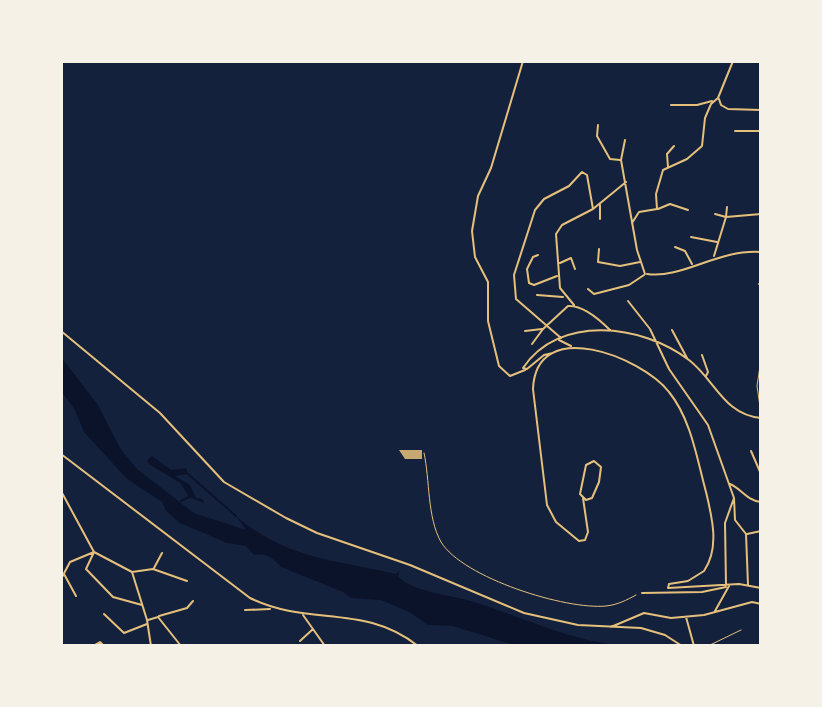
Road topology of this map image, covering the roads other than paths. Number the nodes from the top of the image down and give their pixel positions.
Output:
1 (523, 61) edge
2 (733, 61) edge
3 (718, 98) junction
4 (713, 101) junction
5 (671, 105) dead end
6 (761, 110) edge
7 (598, 125) dead end
8 (735, 131) dead end
9 (761, 131) edge
10 (625, 140) dead end
11 (674, 146) dead end
12 (621, 160) junction
13 (668, 168) junction
14 (626, 182) junction
15 (600, 204) junction
16 (727, 207) dead end
17 (593, 209) junction
18 (657, 209) junction
19 (688, 210) dead end
20 (715, 214) dead end
21 (761, 214) edge
22 (726, 217) junction
23 (600, 219) dead end
24 (632, 223) junction
25 (691, 237) dead end
26 (718, 242) junction
27 (675, 247) dead end
28 (599, 249) dead end
29 (761, 252) edge
30 (538, 256) dead end
31 (714, 257) junction
32 (641, 262) junction
33 (559, 263) junction
34 (693, 265) junction
35 (575, 269) dead end
36 (645, 274) junction
37 (558, 275) junction
38 (588, 289) dead end
39 (537, 295) dead end
40 (566, 297) junction
41 (628, 302) dead end
42 (574, 306) junction
43 (547, 326) junction
44 (543, 329) junction
45 (672, 330) dead end
46 (61, 331) edge
47 (525, 331) dead end
48 (611, 331) junction
49 (560, 339) junction
50 (657, 341) junction
51 (532, 344) dead end
52 (571, 346) dead end
53 (553, 353) junction
54 (702, 355) dead end
55 (688, 359) junction
56 (525, 370) junction
57 (706, 377) junction
58 (761, 418) edge
59 (751, 451) dead end
60 (61, 454) edge
61 (761, 474) edge
62 (729, 484) junction
63 (61, 491) edge
64 (583, 498) junction
65 (734, 498) junction
66 (589, 499) junction
67 (761, 502) edge
68 (585, 507) junction
69 (761, 531) edge
70 (746, 534) junction
71 (94, 552) junction
72 (162, 553) dead end
73 (153, 569) junction
74 (64, 572) junction
75 (132, 572) junction
76 (61, 579) edge
77 (187, 581) dead end
78 (748, 584) junction
79 (728, 586) junction
80 (761, 588) edge
81 (642, 593) road end
82 (76, 596) dead end
83 (193, 601) dead end
84 (761, 604) edge
85 (143, 605) junction
86 (271, 609) junction
87 (245, 610) dead end
88 (715, 612) junction
89 (104, 614) dead end
90 (302, 614) junction
91 (686, 616) junction
92 (158, 617) junction
93 (148, 622) junction
94 (611, 628) junction
95 (314, 629) junction
96 (300, 641) dead end
97 (93, 646) edge
98 (104, 646) edge
99 (151, 646) edge
100 (181, 646) edge
101 (325, 646) edge
102 (418, 646) edge
103 (682, 646) edge
104 (694, 646) edge

1 - 56 street
2 - 3 street
3 - 4 street
3 - 6 street
4 - 5 street
4 - 13 street
7 - 12 street
8 - 9 street
10 - 12 street
11 - 13 street
12 - 14 street
13 - 18 street
14 - 15 street
14 - 24 street
15 - 17 street
15 - 23 street
16 - 22 street
17 - 33 street
17 - 43 street
18 - 19 street
18 - 24 street
20 - 22 street
21 - 22 street
22 - 26 street
24 - 32 street
25 - 26 street
26 - 31 street
27 - 34 street
28 - 32 street
29 - 31 street
30 - 37 street
31 - 34 street
32 - 36 street
33 - 35 street
33 - 37 street
34 - 36 street
36 - 38 street
37 - 40 street
39 - 40 street
40 - 42 street
41 - 50 street
42 - 43 street
42 - 48 street
43 - 44 street
43 - 49 street
44 - 47 street
44 - 51 street
45 - 55 street
46 - 94 street
48 - 49 street
48 - 50 street
49 - 52 street
49 - 56 street
50 - 55 street
50 - 62 street
53 - 56 street
53 - 68 street
53 - 79 street
54 - 57 street
55 - 57 street
57 - 58 street
59 - 61 street
60 - 86 street
62 - 65 street
62 - 67 street
63 - 71 street
64 - 66 street
64 - 66 street
64 - 68 street
65 - 70 street
65 - 79 street
66 - 68 street
69 - 70 street
70 - 78 street
71 - 74 street
71 - 75 street
71 - 85 street
72 - 73 street
73 - 75 street
73 - 77 street
74 - 76 street
74 - 82 street
75 - 85 street
78 - 79 street
78 - 80 street
79 - 81 street
79 - 88 street
83 - 92 street
84 - 88 street
85 - 93 street
86 - 87 street
86 - 90 street
88 - 91 street
89 - 93 street
90 - 95 street
90 - 102 street
91 - 94 street
91 - 104 street
92 - 93 street
92 - 100 street
93 - 99 street
94 - 103 street
95 - 96 street
95 - 101 street
97 - 98 street

